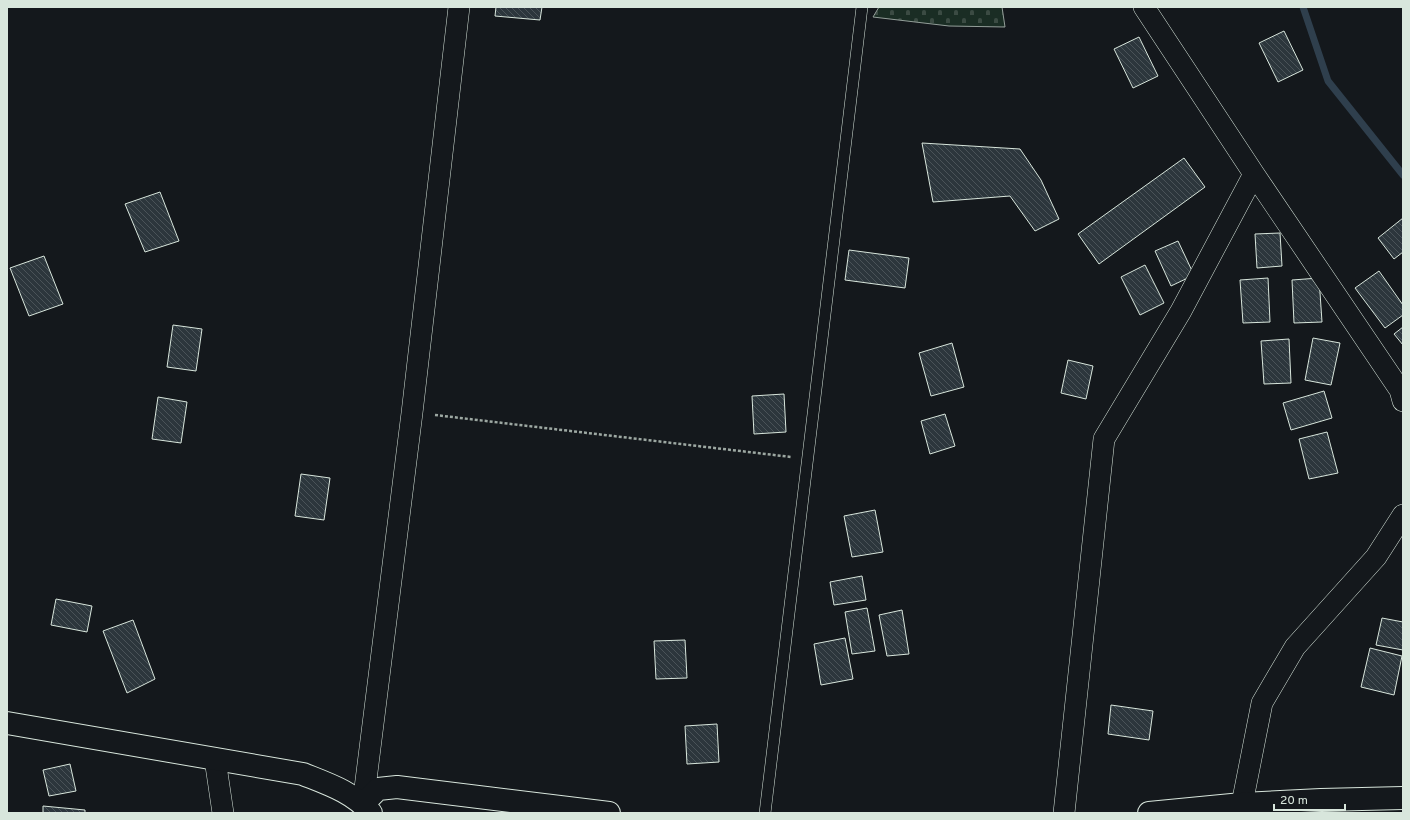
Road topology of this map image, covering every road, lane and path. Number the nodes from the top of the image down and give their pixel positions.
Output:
1 (459, 7) edge
2 (862, 7) edge
3 (1144, 7) edge
4 (1254, 174) junction
5 (1402, 393) edge
6 (412, 413) junction
7 (808, 459) junction
8 (1403, 515) edge
9 (7, 723) edge
10 (215, 758) junction
11 (1403, 798) edge
12 (367, 808) edge
13 (1242, 808) edge
14 (223, 813) edge
15 (610, 813) edge
16 (765, 813) edge
17 (1064, 813) edge
18 (1149, 813) edge

1 - 6 street
2 - 7 lane
3 - 4 street
4 - 5 street
4 - 17 street
6 - 7 path
6 - 12 street
7 - 16 lane
8 - 13 street
9 - 10 main road
10 - 12 main road
10 - 14 street
11 - 13 main road
12 - 15 main road
13 - 18 main road

